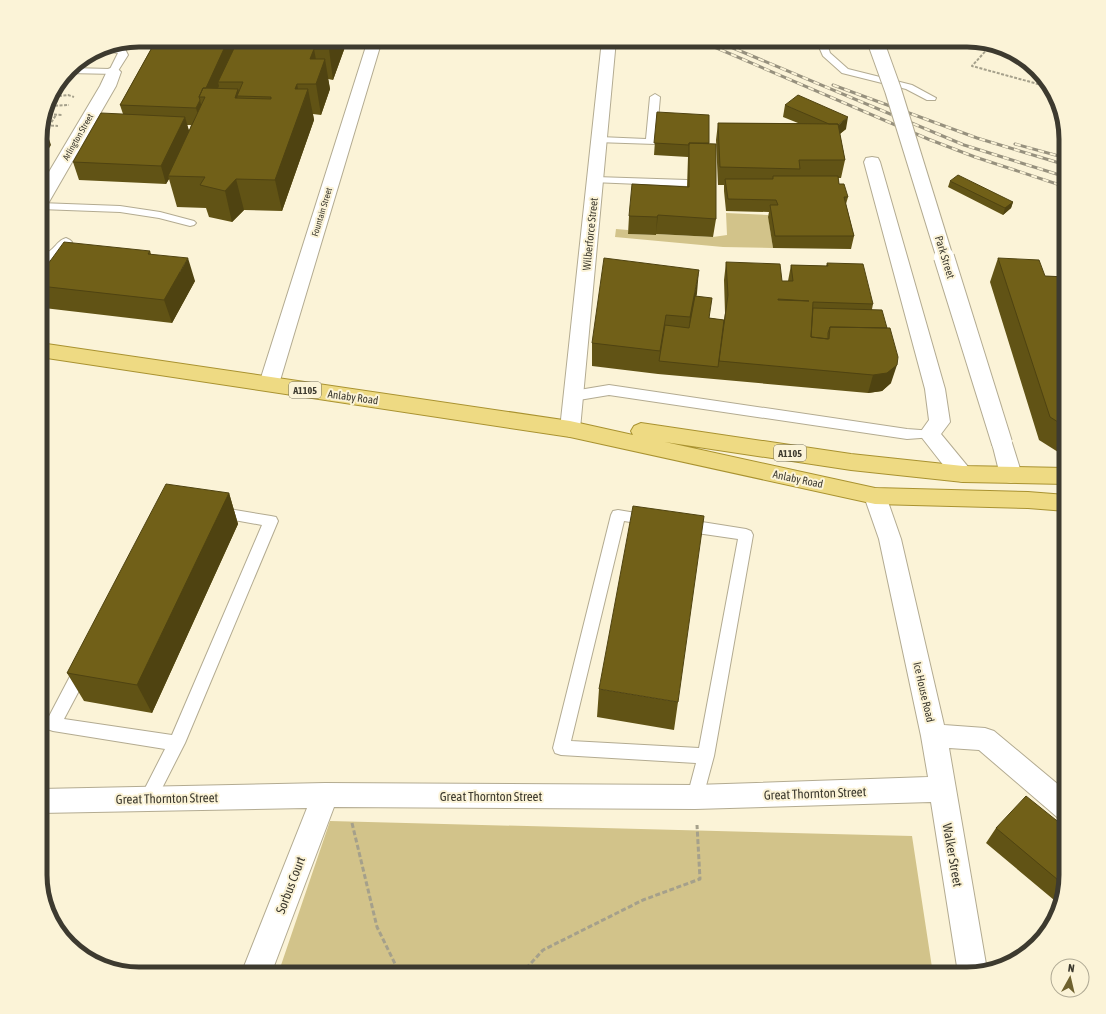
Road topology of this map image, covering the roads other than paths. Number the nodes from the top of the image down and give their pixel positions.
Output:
1 (373, 47) edge
2 (608, 47) edge
3 (824, 47) edge
4 (878, 47) edge
5 (117, 50) edge
6 (77, 71) edge
7 (114, 72) junction
8 (655, 97) dead end
9 (931, 98) dead end
10 (600, 140) junction
11 (872, 162) dead end
12 (596, 180) junction
13 (687, 182) edge
14 (47, 190) edge
15 (47, 206) edge
16 (190, 223) dead end
17 (66, 242) edge
18 (47, 258) edge
19 (47, 351) edge
20 (269, 384) junction
21 (573, 396) junction
22 (570, 429) junction
23 (930, 434) junction
24 (963, 474) junction
25 (1011, 475) junction
26 (1059, 476) edge
27 (875, 496) junction
28 (1028, 500) junction
29 (1059, 502) edge
30 (201, 510) edge
31 (89, 656) edge
32 (934, 736) junction
33 (177, 743) junction
34 (706, 756) junction
35 (942, 789) junction
36 (335, 795) junction
37 (695, 797) junction
38 (148, 798) junction
39 (47, 801) edge
40 (1059, 802) edge
41 (259, 967) edge
42 (972, 967) edge

1 - 20 street, Fountain Street
2 - 10 street, Wilberforce Street
3 - 9 lane
4 - 25 street, Park Street, bridge
5 - 7 lane
6 - 7 lane
7 - 14 street, Arlington Street
8 - 10 lane
10 - 12 street, Wilberforce Street
11 - 23 street
12 - 13 lane
12 - 21 street, Wilberforce Street
15 - 16 lane
17 - 18 lane
19 - 20 main road, Anlaby Road / A1105
20 - 22 main road, Anlaby Road / A1105
21 - 22 street, Wilberforce Street
21 - 23 lane
22 - 24 main road, Anlaby Road / A1105
22 - 27 main road, Anlaby Road / A1105
23 - 24 street
24 - 25 main road, Anlaby Road / A1105
25 - 26 main road, Anlaby Road / A1105
25 - 28 main road
27 - 28 main road, Anlaby Road / A1105
27 - 32 street, Ice House Road
28 - 29 main road, Anlaby Road / A1105
30 - 33 lane
31 - 33 lane
32 - 35 street, Walker Street
32 - 40 street, Ice House Road
33 - 38 lane
34 - 34 lane
34 - 37 lane
35 - 37 street, Great Thornton Street
35 - 42 street, Walker Street
36 - 37 street, Great Thornton Street
36 - 38 street, Great Thornton Street
36 - 41 street, Sorbus Court
38 - 39 street, Great Thornton Street

